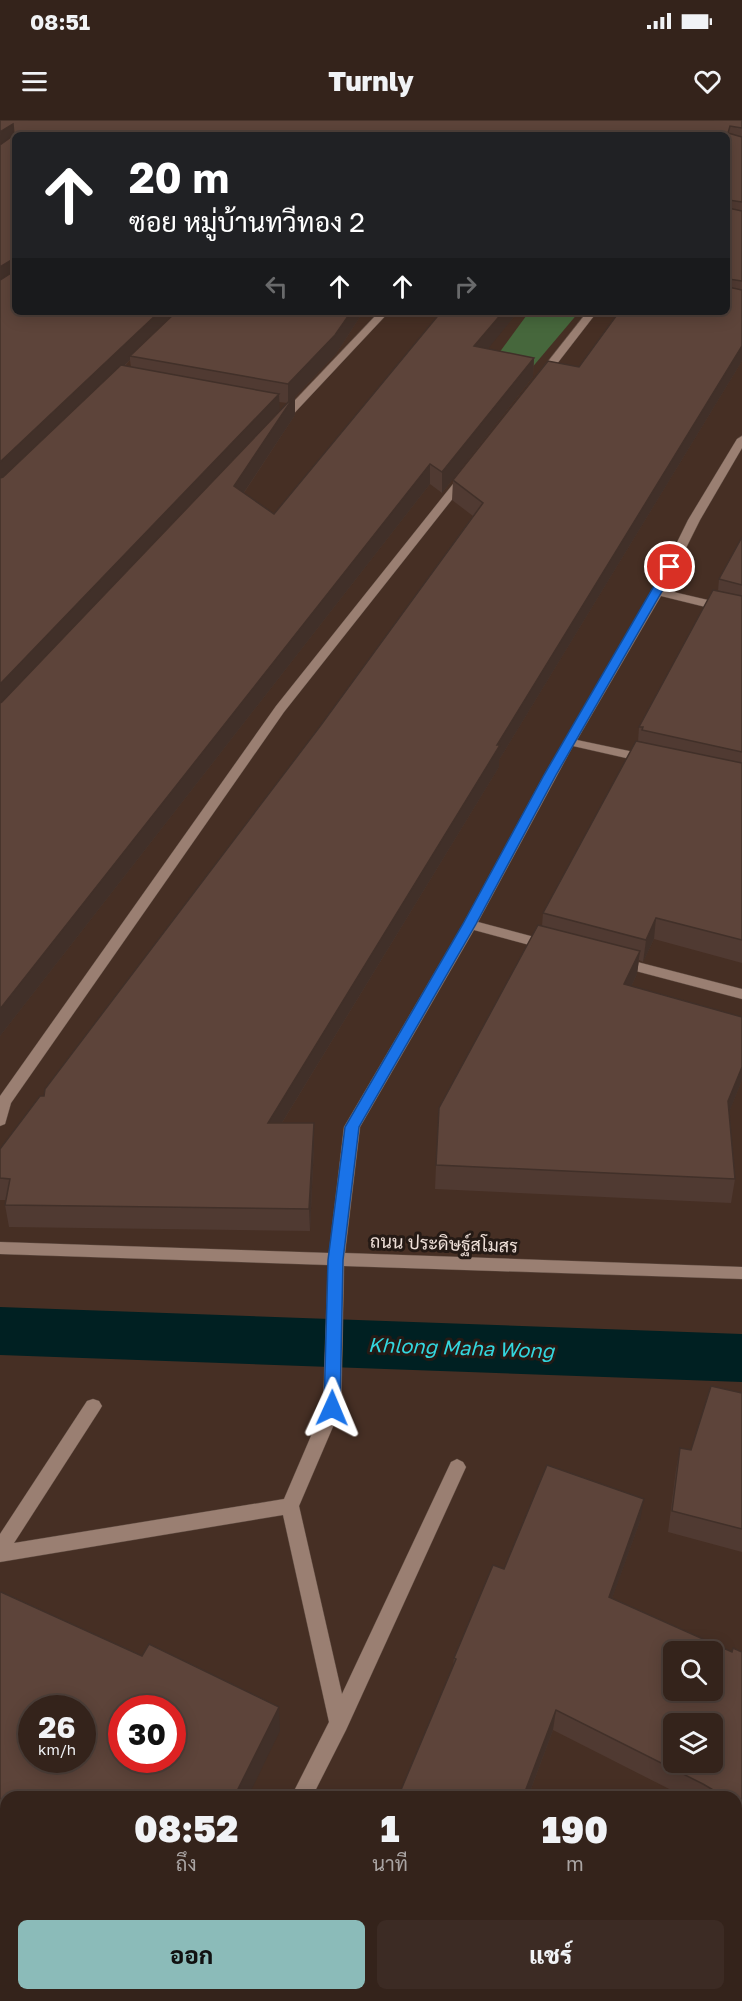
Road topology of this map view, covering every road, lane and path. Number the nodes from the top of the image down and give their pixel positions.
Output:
1 (381, 315) edge
2 (590, 315) edge
3 (534, 387) edge
4 (275, 427) edge
5 (742, 439) edge
6 (477, 461) edge
7 (657, 592) junction
8 (742, 612) edge
9 (570, 742) junction
10 (662, 762) edge
11 (470, 924) junction
12 (560, 948) edge
13 (606, 959) edge
14 (742, 994) edge
15 (0, 1120) edge
16 (0, 1248) edge
17 (336, 1260) junction
18 (742, 1273) edge
19 (93, 1406) dead end
20 (457, 1467) dead end
21 (291, 1506) junction
22 (0, 1552) edge
23 (339, 1723) junction
24 (304, 1791) edge

1 - 4 street
2 - 3 street
5 - 7 street
6 - 15 street
7 - 8 street
7 - 9 street
9 - 10 street
9 - 11 street
11 - 12 street
11 - 17 street
13 - 14 street
16 - 17 street, ถนน ประดิษฐ์สโมสร
17 - 18 street, ถนน ประดิษฐ์สโมสร
17 - 21 street
19 - 22 street
20 - 23 street
21 - 22 street
21 - 23 street
23 - 24 street

